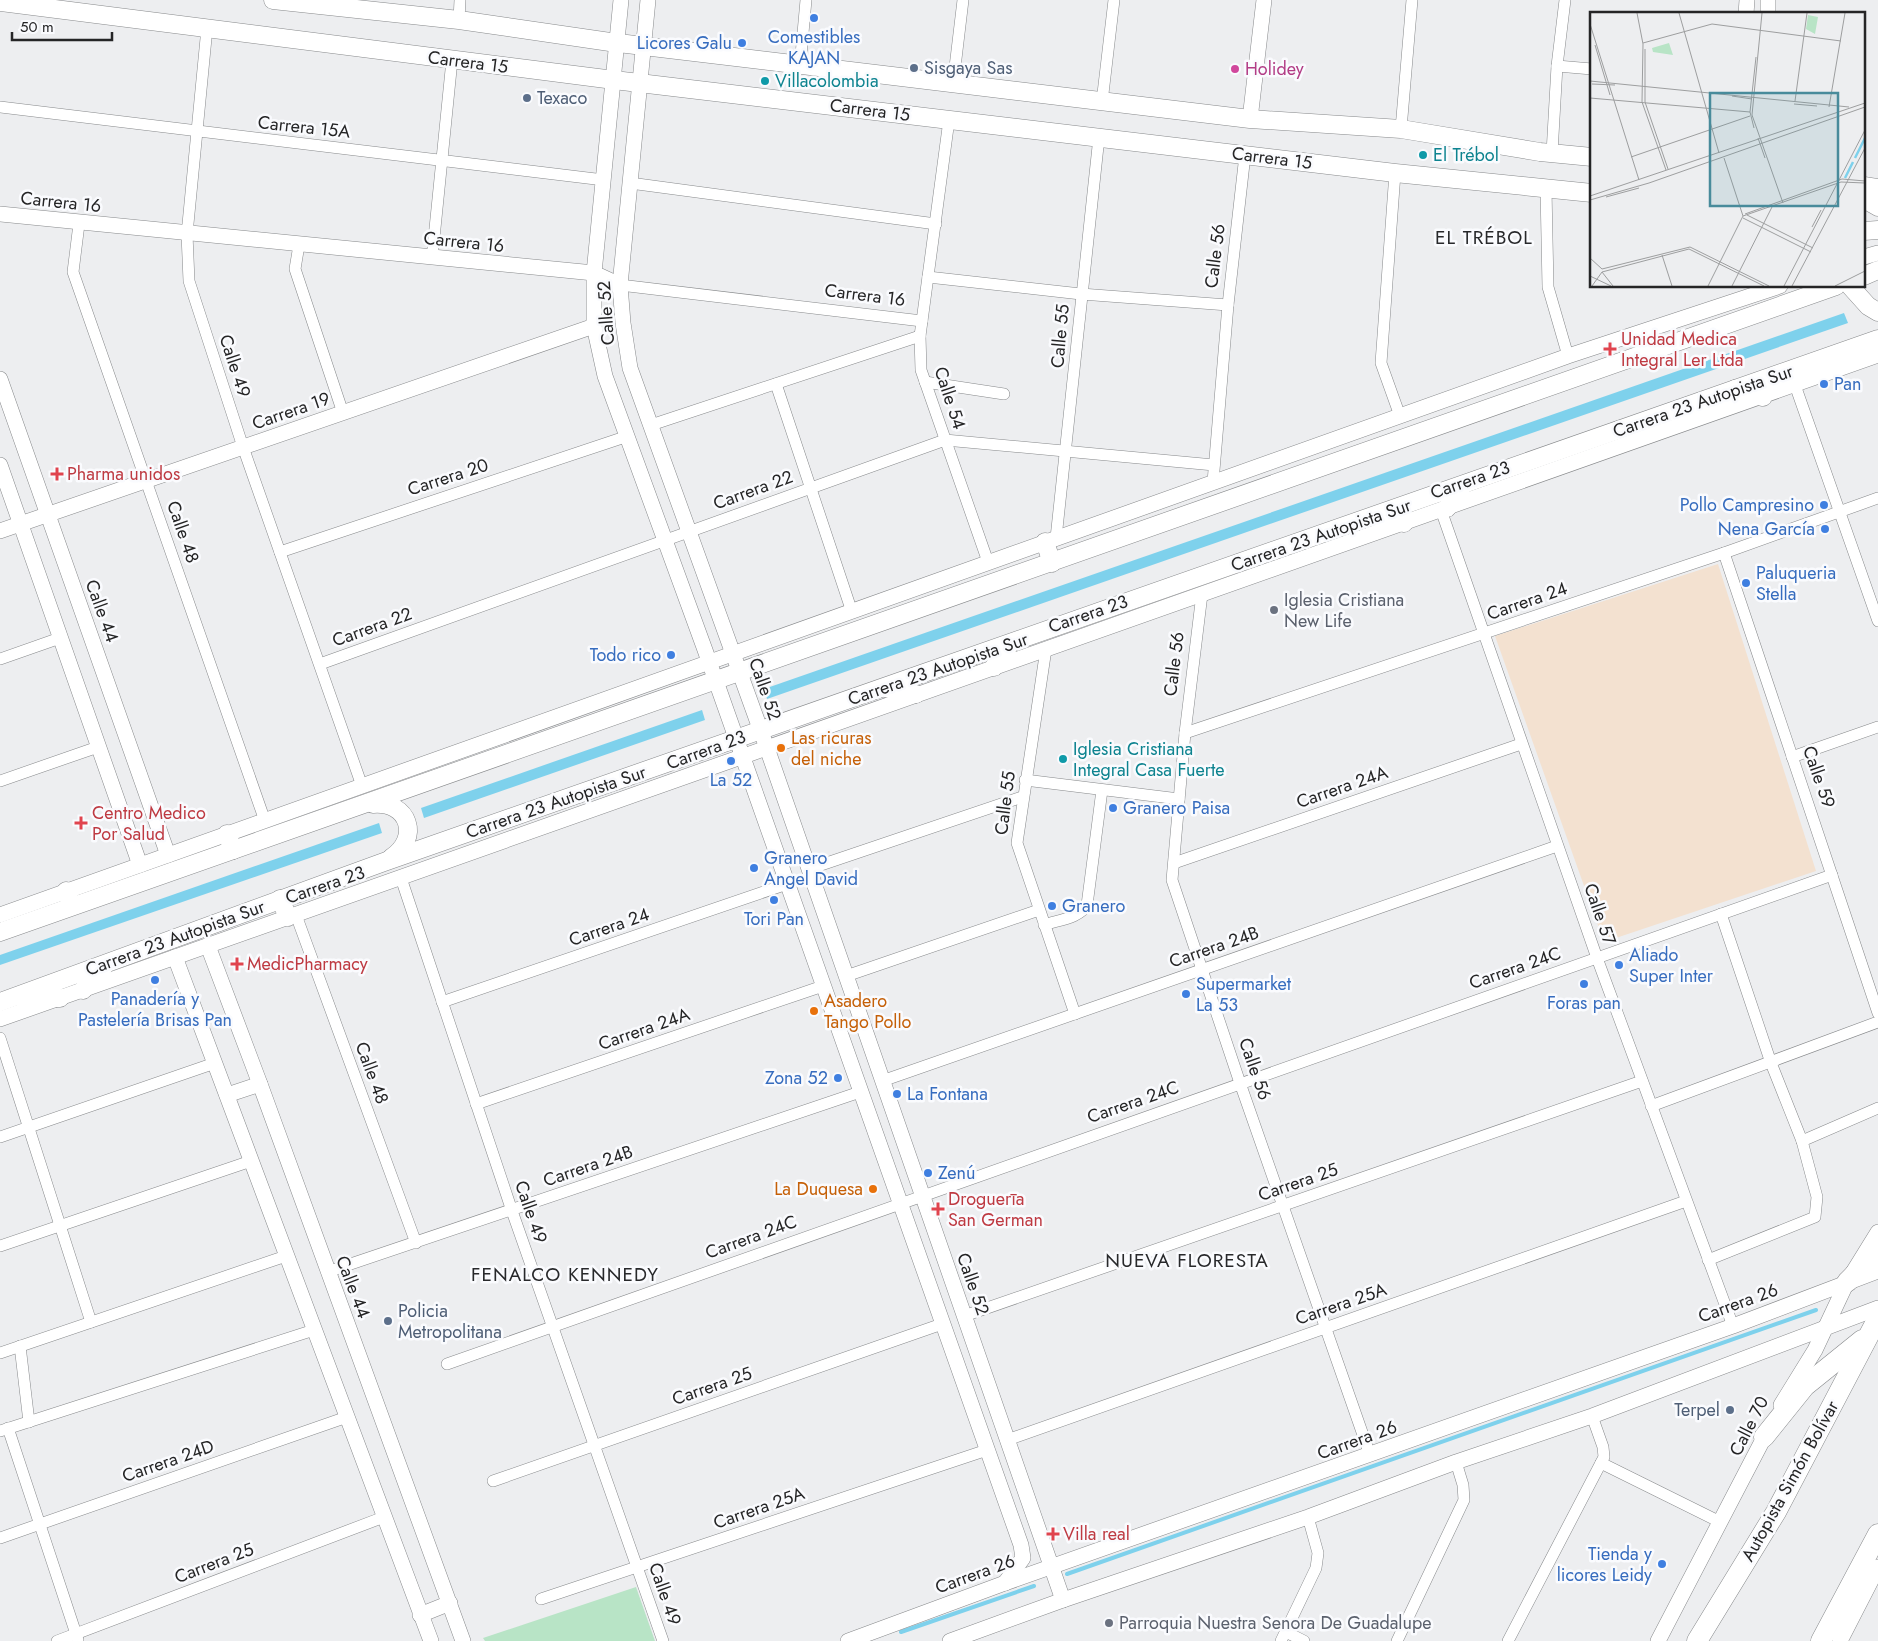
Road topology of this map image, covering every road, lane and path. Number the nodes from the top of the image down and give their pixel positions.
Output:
1 (274, 0) edge
2 (460, 0) edge
3 (621, 0) edge
4 (648, 0) edge
5 (806, 0) edge
6 (963, 0) edge
7 (1114, 0) edge
8 (1264, 0) edge
9 (1412, 0) edge
10 (1564, 0) edge
11 (0, 2) edge
12 (307, 2) edge
13 (459, 20) junction
14 (207, 28) junction
15 (618, 43) junction
16 (644, 46) junction
17 (452, 60) junction
18 (800, 66) junction
19 (1557, 66) junction
20 (1590, 69) edge
21 (614, 80) junction
22 (641, 84) junction
23 (953, 84) junction
24 (1102, 102) junction
25 (0, 107) edge
26 (1250, 119) junction
27 (949, 120) junction
28 (1401, 129) junction
29 (196, 132) junction
30 (1098, 137) junction
31 (1552, 153) junction
32 (606, 155) junction
33 (1245, 155) junction
34 (1590, 157) edge
35 (633, 158) junction
36 (441, 160) junction
37 (1395, 173) junction
38 (604, 180) junction
39 (630, 184) junction
40 (1546, 189) junction
41 (1590, 193) edge
42 (1866, 200) edge
43 (1878, 207) edge
44 (0, 214) edge
45 (79, 224) junction
46 (936, 224) junction
47 (187, 234) junction
48 (299, 245) junction
49 (432, 258) junction
50 (1878, 270) edge
51 (594, 273) junction
52 (1866, 275) edge
53 (928, 276) junction
54 (620, 285) junction
55 (1774, 288) edge
56 (1830, 288) edge
57 (1852, 288) edge
58 (1081, 294) junction
59 (1228, 305) junction
60 (1878, 312) edge
61 (922, 321) junction
62 (594, 326) junction
63 (920, 336) junction
64 (1878, 339) edge
65 (1878, 355) edge
66 (1568, 356) junction
67 (0, 379) edge
68 (1792, 381) junction
69 (925, 382) junction
70 (776, 384) junction
71 (1734, 389) junction
72 (1004, 394) dead end
73 (1763, 397) junction
74 (342, 413) junction
75 (1400, 416) junction
76 (651, 426) junction
77 (628, 436) junction
78 (945, 440) junction
79 (243, 447) junction
80 (1067, 451) junction
81 (0, 465) edge
82 (1214, 465) junction
83 (147, 480) junction
84 (1213, 482) junction
85 (1463, 485) junction
86 (811, 488) junction
87 (1878, 498) edge
88 (1444, 509) junction
89 (1838, 512) junction
90 (48, 515) junction
91 (1372, 516) junction
92 (1404, 523) junction
93 (20, 524) junction
94 (0, 531) edge
95 (689, 532) junction
96 (666, 540) junction
97 (1051, 540) junction
98 (280, 552) junction
99 (1724, 553) junction
100 (988, 562) junction
101 (1052, 563) junction
102 (1202, 594) junction
103 (852, 612) junction
104 (1878, 621) edge
105 (1483, 634) junction
106 (60, 638) junction
107 (1010, 644) junction
108 (1046, 649) junction
109 (733, 655) junction
110 (0, 659) edge
111 (709, 663) junction
112 (320, 664) junction
113 (994, 667) junction
114 (740, 673) junction
115 (716, 681) junction
116 (884, 688) junction
117 (916, 694) junction
118 (1878, 727) edge
119 (760, 731) junction
120 (1185, 733) junction
121 (736, 740) junction
122 (1521, 744) junction
123 (98, 746) junction
124 (766, 748) junction
125 (742, 757) junction
126 (1792, 757) junction
127 (1025, 780) junction
128 (0, 781) edge
129 (362, 786) junction
130 (1102, 790) junction
131 (1022, 797) junction
132 (1179, 799) junction
133 (363, 806) junction
134 (266, 821) junction
135 (230, 842) junction
136 (1557, 846) junction
137 (168, 855) junction
138 (384, 862) junction
139 (1174, 863) junction
140 (140, 865) junction
141 (809, 869) junction
142 (1832, 875) junction
143 (401, 878) junction
144 (786, 884) junction
145 (69, 899) junction
146 (280, 899) junction
147 (1039, 910) junction
148 (1721, 914) junction
149 (0, 915) edge
150 (292, 916) junction
151 (1044, 925) junction
152 (0, 932) edge
153 (208, 946) junction
154 (175, 957) junction
155 (1597, 958) junction
156 (106, 963) junction
157 (1201, 970) junction
158 (846, 976) junction
159 (823, 986) junction
160 (83, 990) junction
161 (60, 998) junction
162 (4, 1000) edge
163 (442, 1002) junction
164 (1877, 1006) edge
165 (1075, 1014) junction
166 (0, 1019) edge
167 (1878, 1022) edge
168 (0, 1038) edge
169 (215, 1063) junction
170 (1772, 1063) junction
171 (882, 1081) junction
172 (1642, 1081) junction
173 (1240, 1083) junction
174 (260, 1084) junction
175 (860, 1092) junction
176 (227, 1095) junction
177 (476, 1104) junction
178 (1651, 1106) junction
179 (1878, 1108) edge
180 (28, 1128) junction
181 (0, 1137) edge
182 (1802, 1141) junction
183 (251, 1161) junction
184 (922, 1195) junction
185 (1686, 1201) junction
186 (900, 1203) junction
187 (1284, 1205) junction
188 (512, 1211) junction
189 (60, 1226) junction
190 (1878, 1232) edge
191 (416, 1243) junction
192 (0, 1246) edge
193 (1878, 1251) edge
194 (286, 1256) junction
195 (1708, 1260) junction
196 (1878, 1271) edge
197 (327, 1272) junction
198 (1847, 1282) junction
199 (1878, 1308) edge
200 (964, 1316) junction
201 (1878, 1318) edge
202 (91, 1322) junction
203 (942, 1324) junction
204 (552, 1326) junction
205 (1733, 1326) junction
206 (1326, 1328) junction
207 (314, 1330) junction
208 (1824, 1330) junction
209 (1868, 1335) junction
210 (20, 1346) junction
211 (0, 1353) edge
212 (447, 1364) dead end
213 (1592, 1416) junction
214 (346, 1417) junction
215 (29, 1422) junction
216 (4, 1430) edge
217 (1764, 1437) junction
218 (1008, 1440) junction
219 (594, 1446) junction
220 (987, 1450) junction
221 (1370, 1455) junction
222 (1456, 1462) junction
223 (1601, 1463) junction
224 (493, 1481) dead end
225 (384, 1517) junction
226 (1308, 1517) junction
227 (1720, 1522) junction
228 (39, 1525) junction
229 (1878, 1534) edge
230 (0, 1538) edge
231 (637, 1567) junction
232 (1052, 1567) junction
233 (1878, 1567) edge
234 (1005, 1583) junction
235 (541, 1600) dead end
236 (1063, 1600) junction
237 (450, 1603) junction
238 (420, 1615) junction
239 (77, 1637) edge
240 (873, 1637) edge
241 (1283, 1637) edge
242 (57, 1641) edge
243 (431, 1641) edge
244 (463, 1641) edge
245 (663, 1641) edge
246 (848, 1641) edge
247 (950, 1641) edge
248 (1304, 1641) edge
249 (1397, 1641) edge
250 (1508, 1641) edge
251 (1658, 1641) edge
252 (1697, 1641) edge
253 (1821, 1641) edge
254 (1840, 1641) edge

1 - 12 main road, Carrera 15
2 - 13 street
3 - 15 street, Calle 52
4 - 16 street, Calle 52
5 - 18 street
6 - 23 street
7 - 24 street
8 - 26 street
9 - 28 street
10 - 19 street
11 - 14 main road, Carrera 15
12 - 13 main road, Carrera 15
13 - 15 main road, Carrera 15
14 - 17 main road, Carrera 15
14 - 29 street, Calle 49
15 - 16 main road, Carrera 15
15 - 21 street, Calle 52
16 - 18 main road, Carrera 15
16 - 22 street, Calle 52
17 - 21 main road, Carrera 15
17 - 36 street
18 - 23 main road, Carrera 15
19 - 20 street
19 - 31 street
21 - 22 main road, Carrera 15
21 - 32 street, Calle 52
22 - 27 main road, Carrera 15
22 - 35 street, Calle 52
23 - 24 main road, Carrera 15
24 - 26 main road, Carrera 15
25 - 29 street, Carrera 15A
26 - 28 main road, Carrera 15
27 - 30 main road, Carrera 15
27 - 46 street, Calle 54
28 - 31 main road, Carrera 15
29 - 36 street, Carrera 15A
29 - 47 street, Calle 49
30 - 33 main road, Carrera 15
30 - 58 street, Calle 55
31 - 34 main road, Carrera 15
32 - 35 street
32 - 38 street, Calle 52
33 - 37 main road, Carrera 15
33 - 59 street, Calle 56
35 - 39 street, Calle 52
36 - 38 street, Carrera 15A
36 - 49 street
37 - 40 main road, Carrera 15
37 - 75 street
38 - 51 street, Calle 52
39 - 46 street
39 - 54 street, Calle 52
40 - 41 main road, Carrera 15
40 - 66 street
42 - 43 main road
44 - 45 street, Carrera 16
45 - 47 street, Carrera 16
45 - 83 street, Calle 48
46 - 53 street, Calle 54
47 - 48 street, Carrera 16
47 - 79 street, Calle 49
48 - 49 street, Carrera 16
48 - 74 street
49 - 51 street, Carrera 16
50 - 52 main road
51 - 54 street, Carrera 16
51 - 62 street, Calle 52
53 - 58 street, Carrera 16
53 - 61 street, Calle 54
54 - 61 street, Carrera 16
54 - 76 street, Calle 52
55 - 66 street
56 - 101 main road
57 - 60 main road
58 - 59 street, Carrera 16
58 - 80 street, Calle 55
59 - 82 street, Calle 56
61 - 63 street, Calle 54
62 - 74 street, Carrera 19
62 - 77 street, Calle 52
63 - 69 street, Calle 54
63 - 70 street
64 - 68 main road, Carrera 23 Autopista Sur
65 - 68 street, Carrera 23
66 - 75 street
67 - 90 street, Calle 44
68 - 71 main road, Carrera 23 Autopista Sur
68 - 73 street, Carrera 23
68 - 89 street
69 - 72 street
69 - 78 street, Calle 54
70 - 76 street
70 - 86 street
71 - 73 main road
71 - 85 main road, Carrera 23 Autopista Sur
73 - 88 street, Carrera 23
74 - 79 street, Carrera 19
75 - 84 street
76 - 95 street, Calle 52
77 - 96 street, Calle 52
77 - 98 street, Carrera 20
78 - 80 street, Carrera 22
78 - 86 street, Carrera 22
78 - 100 street, Calle 54
79 - 83 street, Carrera 19
79 - 98 street, Calle 49
80 - 82 street, Carrera 22
80 - 97 street, Calle 55
81 - 93 street
82 - 84 street, Calle 56
83 - 90 street, Carrera 19
83 - 134 street, Calle 48
84 - 97 street
85 - 88 main road
85 - 91 main road, Carrera 23 Autopista Sur
86 - 95 street, Carrera 22
86 - 103 street
87 - 89 street, Carrera 24
88 - 92 street, Carrera 23
88 - 105 street, Calle 57
89 - 99 street, Carrera 24
89 - 104 street
90 - 93 street, Carrera 19
90 - 137 street, Calle 44
91 - 92 main road
91 - 107 main road, Carrera 23 Autopista Sur
92 - 102 street, Carrera 23
93 - 94 street, Carrera 19
93 - 106 street
95 - 96 street, Carrera 22
95 - 109 street, Calle 52
96 - 111 street, Calle 52
96 - 112 street, Carrera 22
97 - 100 street
97 - 101 main road
98 - 112 street, Calle 49
99 - 105 street, Carrera 24
99 - 126 street, Calle 59
100 - 103 street
101 - 114 main road
102 - 108 street, Carrera 23
102 - 120 street, Calle 56
103 - 109 street
105 - 120 street, Carrera 24
105 - 122 street, Calle 57
106 - 110 street
106 - 123 street
107 - 113 main road
107 - 116 main road, Carrera 23 Autopista Sur
108 - 113 street, Carrera 23
108 - 127 street, Calle 55
109 - 111 street
109 - 114 street, Calle 52
111 - 115 street, Calle 52
111 - 129 street
112 - 129 street, Calle 49
113 - 117 street, Carrera 23
114 - 115 main road
114 - 119 street, Calle 52
115 - 121 street, Calle 52
115 - 133 main road
116 - 117 main road
116 - 119 main road, Carrera 23 Autopista Sur
117 - 124 street, Carrera 23
118 - 126 street
119 - 121 main road, Carrera 23 Autopista Sur
119 - 124 street, Calle 52
120 - 132 street, Calle 56
121 - 125 street, Calle 52
121 - 138 main road, Carrera 23 Autopista Sur
122 - 136 street, Calle 57
122 - 139 street, Carrera 24A
123 - 128 street
123 - 140 street
124 - 125 street, Carrera 23
124 - 141 street, Calle 52
125 - 143 street, Carrera 23
125 - 144 street, Calle 52
126 - 142 street, Calle 59
127 - 130 street
127 - 131 street, Calle 55
129 - 134 street
130 - 132 street
130 - 151 street
131 - 141 street
131 - 147 street, Calle 55
132 - 139 street, Calle 56
133 - 135 main road
133 - 138 main road
134 - 135 street
135 - 137 street
135 - 145 main road
136 - 155 street, Calle 57
136 - 157 street, Carrera 24B
137 - 140 street
138 - 146 main road, Carrera 23 Autopista Sur
139 - 157 street, Calle 56
140 - 145 street
141 - 158 street, Calle 52
142 - 148 street, Carrera 24C
142 - 164 street, Calle 59
143 - 150 street, Carrera 23
143 - 163 street, Calle 49
144 - 159 street, Calle 52
144 - 163 street, Carrera 24
145 - 149 street
145 - 152 main road
146 - 150 main road
146 - 156 main road, Carrera 23 Autopista Sur
147 - 151 street, Calle 55
147 - 158 street
148 - 155 street, Carrera 24C
148 - 170 street
150 - 153 street, Carrera 23
150 - 191 street, Calle 48
151 - 165 street, Calle 55
153 - 154 street, Carrera 23
153 - 174 street, Calle 44
154 - 160 street, Carrera 23
154 - 169 street
155 - 172 street, Calle 57
155 - 173 street, Carrera 24C
156 - 160 main road
156 - 162 main road, Carrera 23 Autopista Sur
157 - 165 street, Carrera 24B
157 - 173 street, Calle 56
158 - 171 street, Calle 52
159 - 175 street, Calle 52
159 - 177 street, Carrera 24A
160 - 161 street, Carrera 23
161 - 162 main road
161 - 166 street, Carrera 23
163 - 177 street, Calle 49
165 - 171 street, Carrera 24B
167 - 170 street
168 - 180 street
169 - 176 street
169 - 180 street
170 - 178 street
170 - 182 street
171 - 184 street, Calle 52
172 - 178 street, Calle 57
172 - 187 street, Carrera 25
173 - 184 street, Carrera 24C
173 - 187 street, Calle 56
174 - 176 street
174 - 197 street, Calle 44
175 - 186 street, Calle 52
175 - 188 street, Carrera 24B
176 - 183 street
177 - 188 street, Calle 49
178 - 185 street, Calle 57
179 - 182 street
180 - 181 street
180 - 189 street
182 - 195 street
183 - 189 street
183 - 194 street
184 - 186 street, Carrera 24C
184 - 200 street, Calle 52
185 - 195 street, Calle 57
185 - 206 street, Carrera 25A
186 - 203 street, Calle 52
186 - 204 street, Carrera 24C
187 - 200 street, Carrera 25
187 - 206 street, Calle 56
188 - 191 street, Carrera 24B
188 - 204 street, Calle 49
189 - 192 street
189 - 202 street
190 - 198 street, Calle 70
191 - 197 street, Carrera 24B
193 - 198 highway
194 - 202 street
194 - 207 street
195 - 205 street, Calle 57
196 - 198 street, Carrera 26
197 - 237 street, Calle 44
198 - 205 street, Carrera 26
198 - 208 street, Calle 70
199 - 208 street
200 - 218 street, Calle 52
201 - 209 highway, Autopista Simón Bolívar
202 - 210 street
203 - 219 street, Carrera 25
203 - 220 street, Calle 52
204 - 212 street, Carrera 24C
204 - 219 street, Calle 49
205 - 221 street, Carrera 26
206 - 218 street, Carrera 25A
206 - 221 street, Calle 56
207 - 214 street
207 - 215 street
208 - 213 street
208 - 217 street, Calle 70
209 - 217 highway
209 - 252 highway, Autopista Simón Bolívar
210 - 211 street
210 - 215 street
213 - 222 street
213 - 223 street
214 - 225 street
214 - 228 street, Carrera 24D
215 - 216 street
216 - 228 street
217 - 227 street, Calle 70
218 - 232 street, Calle 52
219 - 224 street, Carrera 25
219 - 231 street, Calle 49
220 - 231 street, Carrera 25A
220 - 234 street, Calle 52
221 - 232 street, Carrera 26
222 - 226 street
222 - 249 street
223 - 227 street
223 - 250 street
225 - 238 street
225 - 239 street, Carrera 25
226 - 236 street
226 - 241 street
227 - 251 street, Calle 70
228 - 230 street, Carrera 24D
228 - 239 street
229 - 253 highway
231 - 235 street, Carrera 25A
231 - 245 street, Calle 49
232 - 234 street, Carrera 26
232 - 236 street, Calle 52
233 - 254 street
234 - 240 street, Carrera 26
236 - 247 street
237 - 238 street
237 - 244 street, Calle 44
238 - 243 street
239 - 242 street, Carrera 25
240 - 246 street, Carrera 26
241 - 248 street

